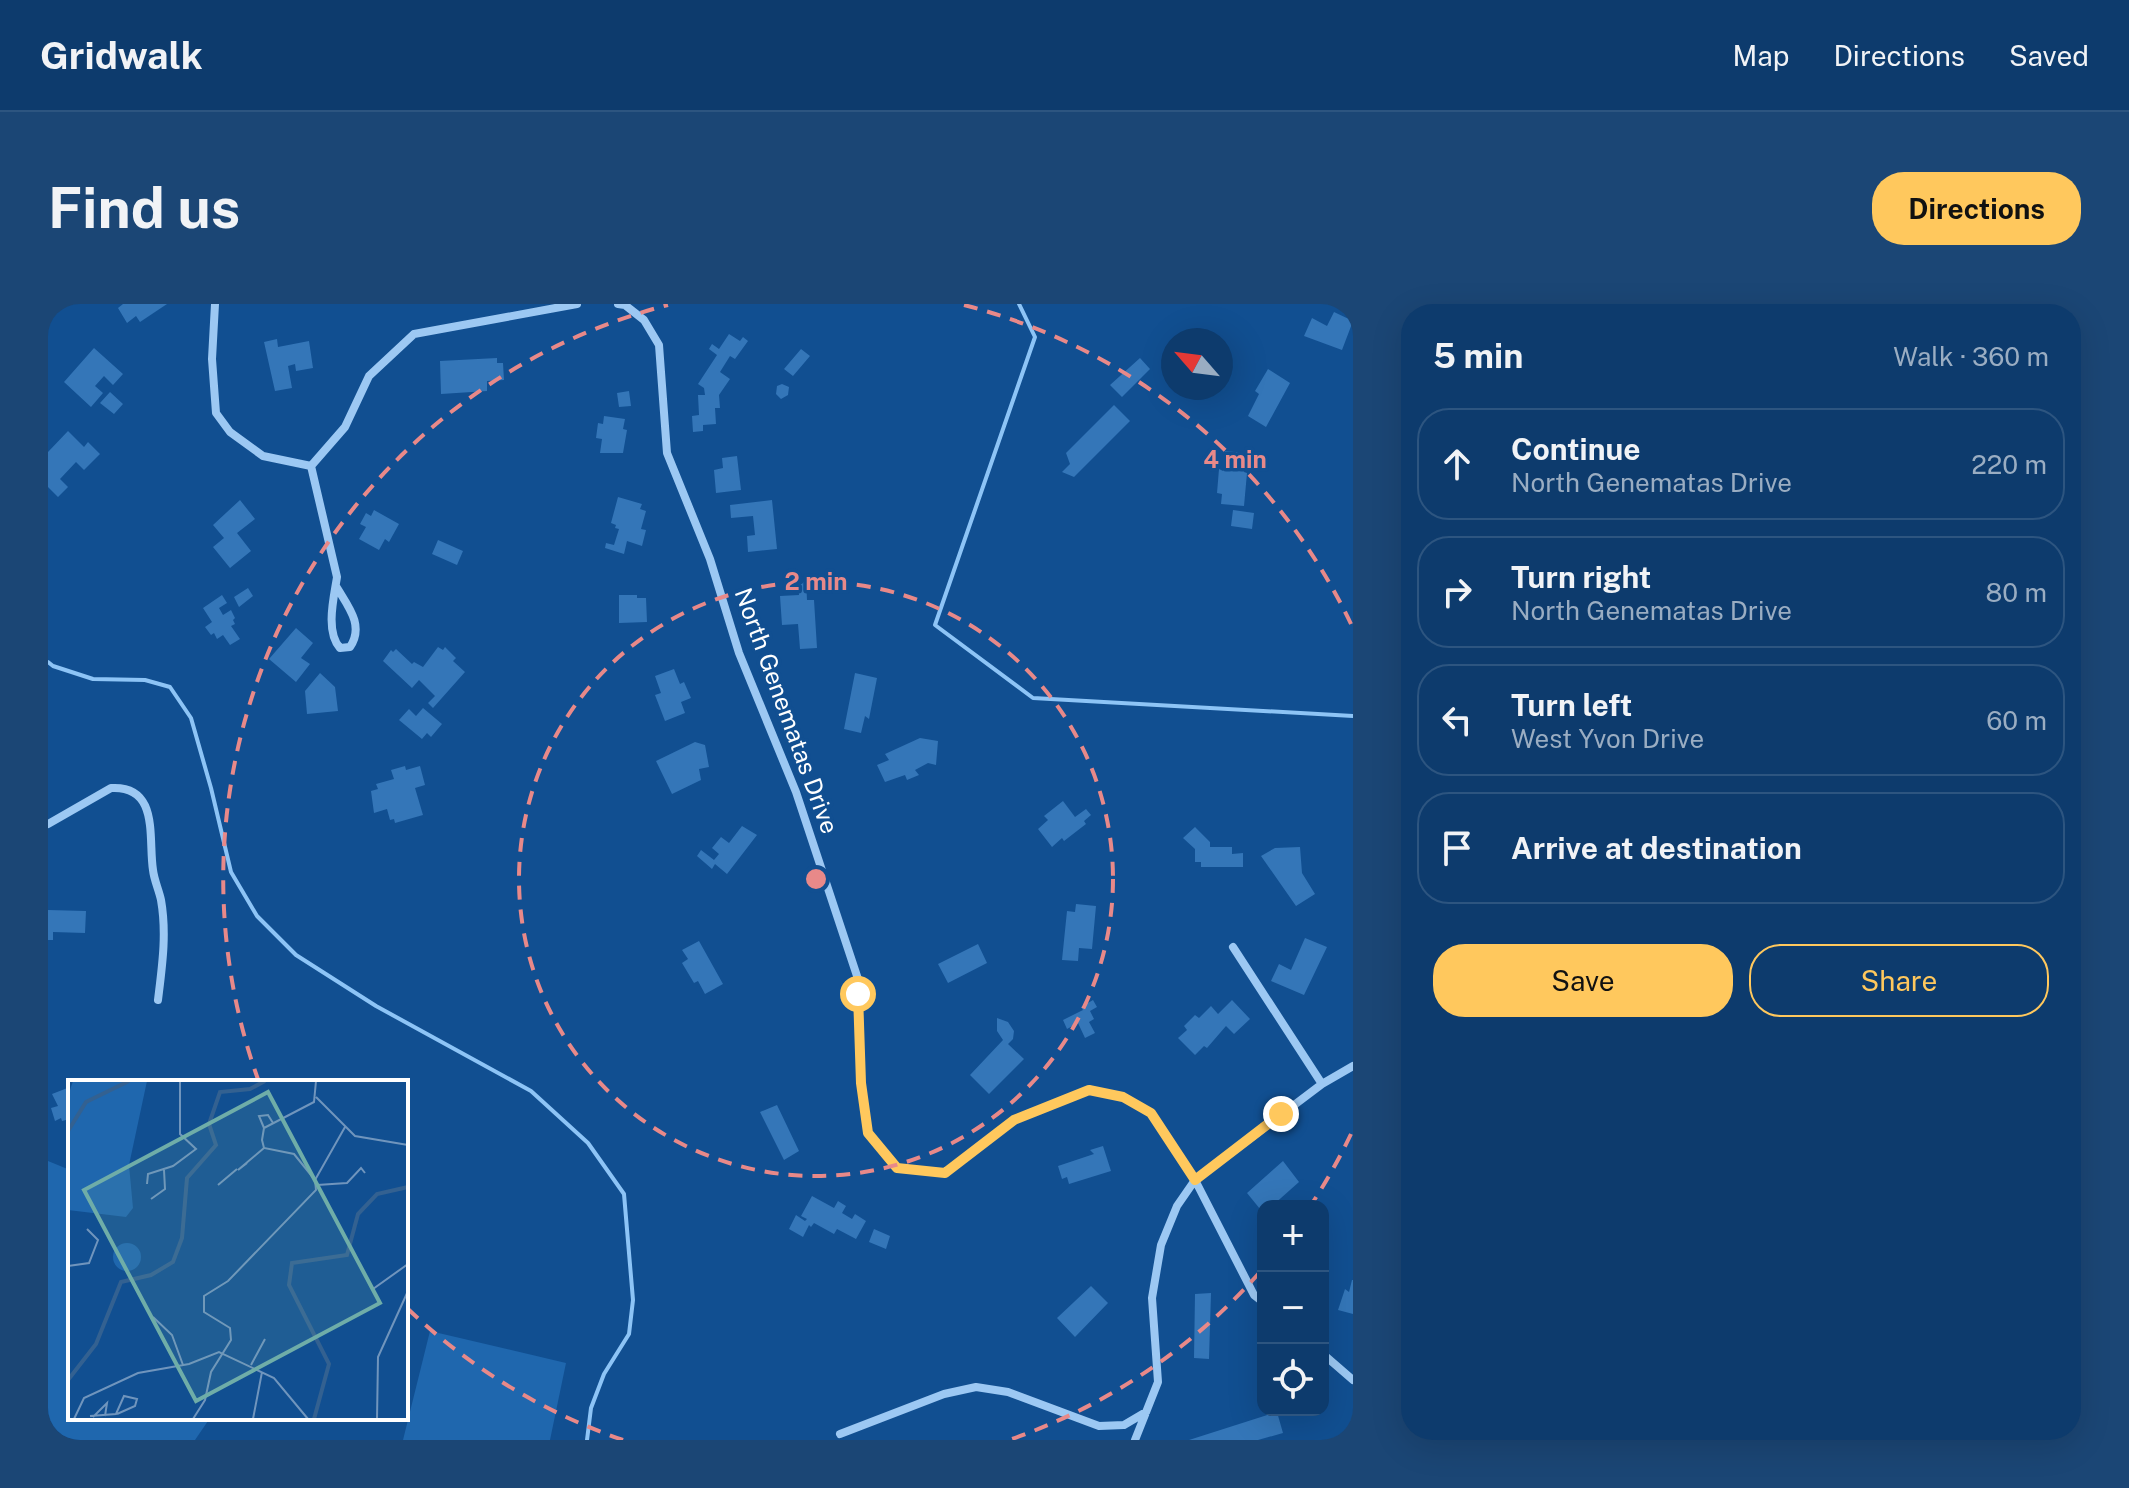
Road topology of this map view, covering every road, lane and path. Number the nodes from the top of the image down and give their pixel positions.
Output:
1 (215, 304) edge
2 (577, 304) edge
3 (618, 304) edge
4 (311, 466) junction
5 (336, 586) junction
6 (48, 824) edge
7 (1233, 947) dead end
8 (158, 1000) dead end
9 (1353, 1066) edge
10 (1322, 1084) junction
11 (1195, 1180) junction
12 (1257, 1297) edge
13 (1329, 1359) edge
14 (1353, 1380) edge
15 (1147, 1411) junction
16 (840, 1434) dead end
17 (1135, 1440) edge

1 - 4 street
2 - 4 street
3 - 11 street, North Genematas Drive
4 - 5 street
5 - 5 street
6 - 8 street
7 - 10 street
9 - 10 street
10 - 11 street
11 - 12 street, North Genematas Drive
11 - 15 street
13 - 14 street
15 - 16 street
15 - 17 street

